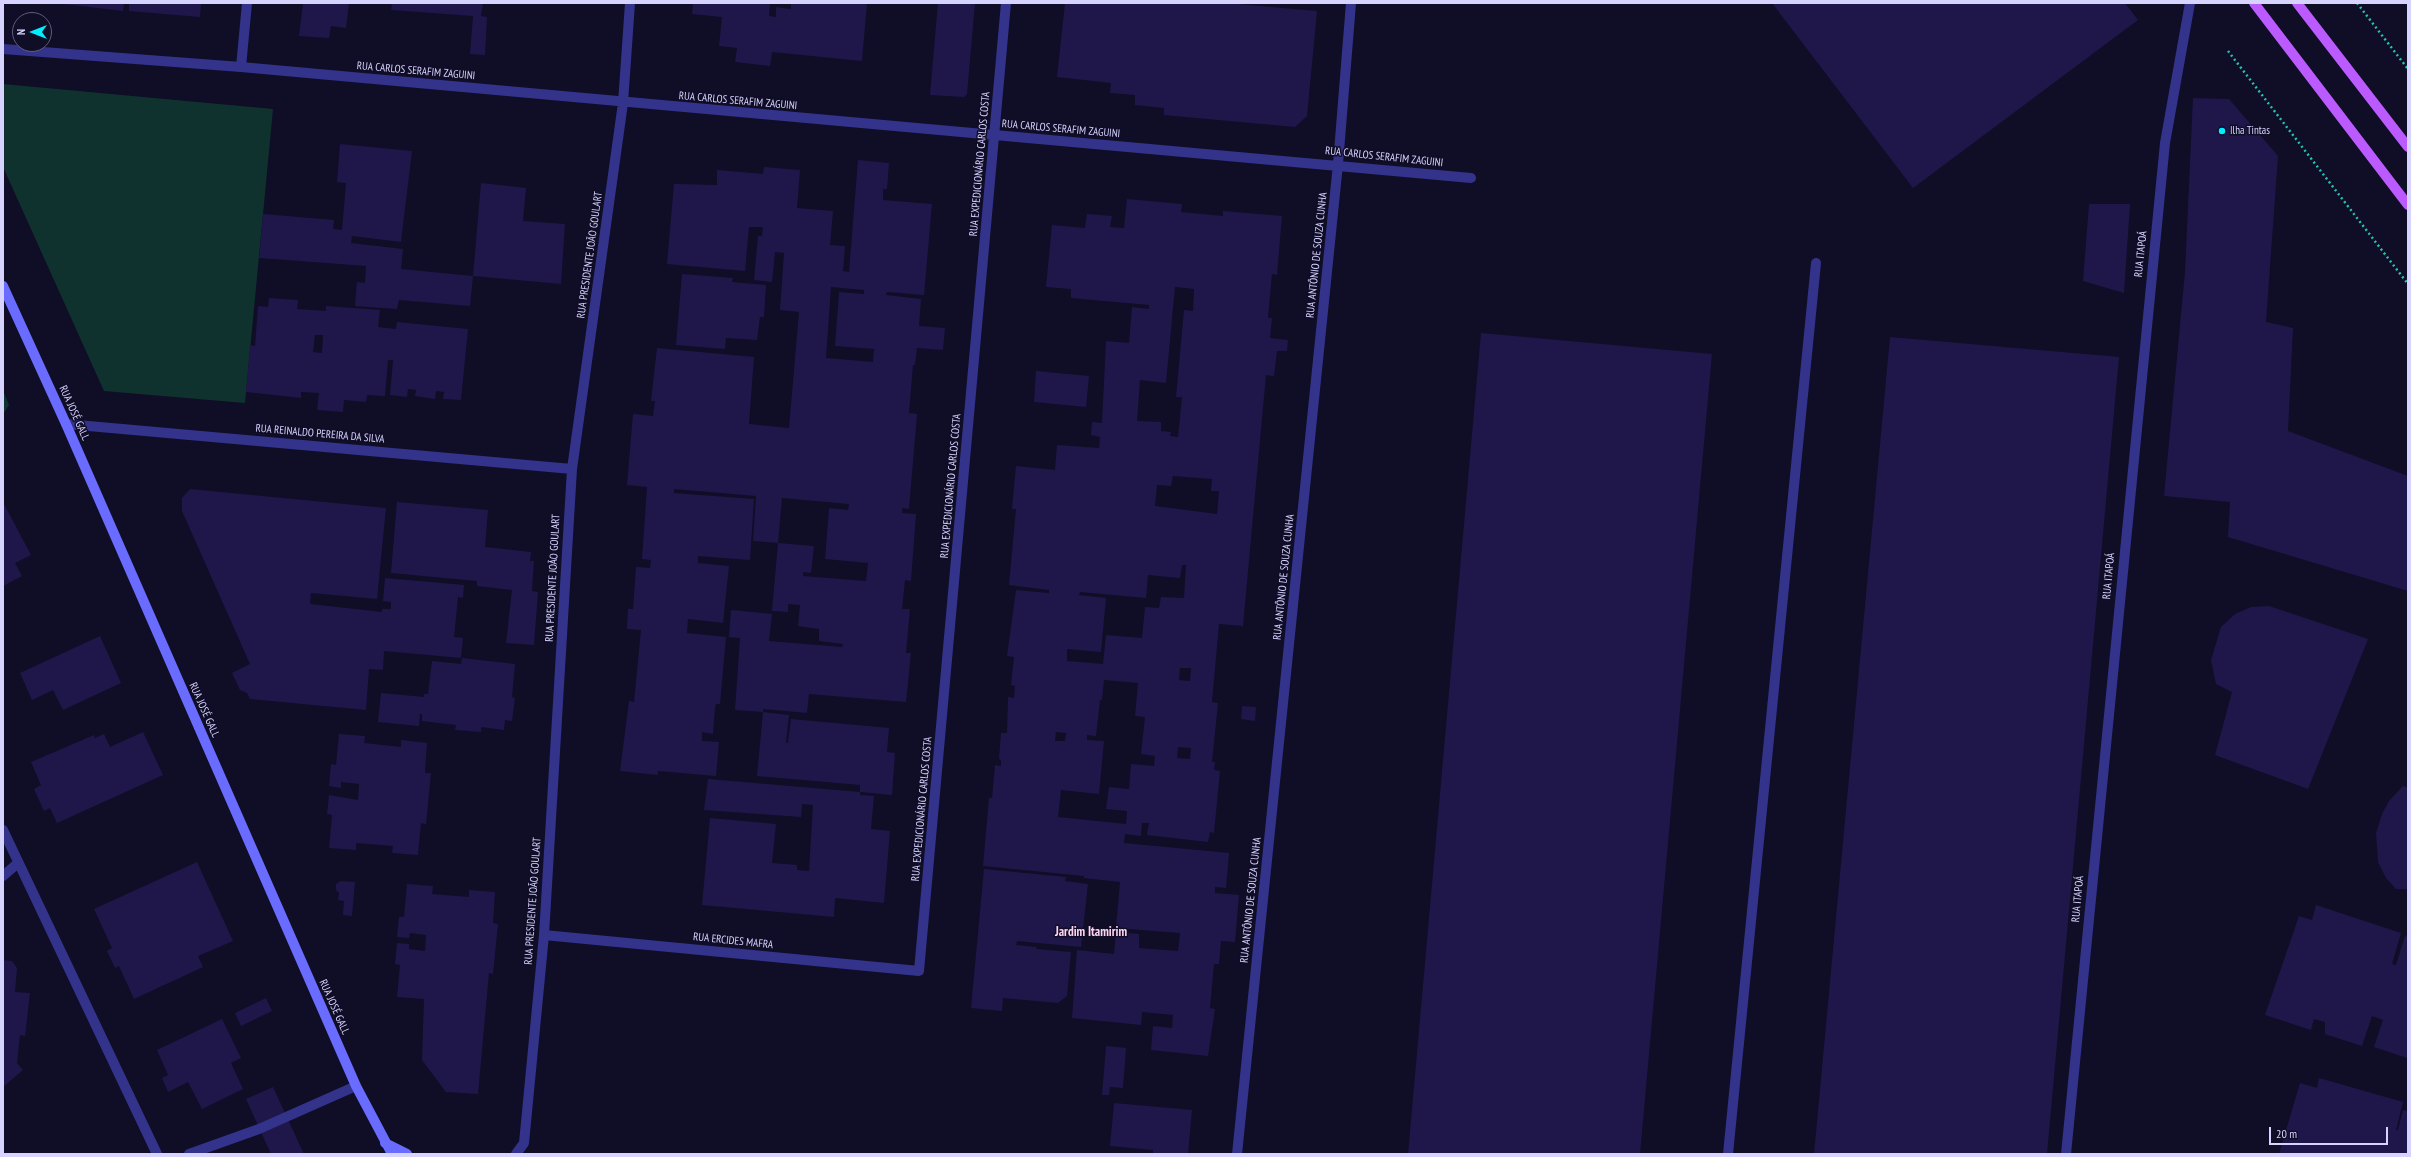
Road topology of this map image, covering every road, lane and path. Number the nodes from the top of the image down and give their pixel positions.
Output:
1 (247, 3) edge
2 (630, 3) edge
3 (1006, 3) edge
4 (1352, 3) edge
5 (2190, 3) edge
6 (2254, 3) edge
7 (2297, 3) edge
8 (2357, 3) edge
9 (3, 49) edge
10 (2228, 51) dead end
11 (241, 67) junction
12 (2408, 69) edge
13 (623, 103) junction
14 (995, 136) junction
15 (2408, 147) edge
16 (1338, 164) junction
17 (1472, 178) dead end
18 (2408, 205) edge
19 (1816, 263) dead end
20 (2408, 284) edge
21 (3, 286) edge
22 (66, 424) junction
23 (572, 469) junction
24 (3, 830) edge
25 (18, 864) junction
26 (3, 876) edge
27 (544, 935) junction
28 (919, 971) joint
29 (356, 1086) junction
30 (385, 1143) junction
31 (157, 1154) edge
32 (189, 1154) edge
33 (392, 1154) edge
34 (407, 1154) edge
35 (516, 1154) edge
36 (1237, 1154) edge
37 (1728, 1154) edge
38 (2066, 1154) edge

1 - 11 street
2 - 13 street, RUA PRESIDENTE JOÃO GOULART
3 - 14 street, RUA EXPEDICIONÁRIO CARLOS COSTA
4 - 16 street, RUA ANTÔNIO DE SOUZA CUNHA
5 - 38 street, RUA ITAPOÁ
6 - 18 main road
7 - 15 main road
8 - 12 path
9 - 11 street, RUA CARLOS SERAFIM ZAGUINI
10 - 20 path
11 - 13 street, RUA CARLOS SERAFIM ZAGUINI
13 - 14 street, RUA CARLOS SERAFIM ZAGUINI
13 - 23 street, RUA PRESIDENTE JOÃO GOULART
14 - 16 street, RUA CARLOS SERAFIM ZAGUINI
14 - 28 street, RUA EXPEDICIONÁRIO CARLOS COSTA
16 - 17 street, RUA CARLOS SERAFIM ZAGUINI
16 - 36 street, RUA ANTÔNIO DE SOUZA CUNHA
19 - 37 street
21 - 22 main road, RUA JOSÉ GALL
22 - 23 street, RUA REINALDO PEREIRA DA SILVA
22 - 29 main road, RUA JOSÉ GALL
23 - 27 street, RUA PRESIDENTE JOÃO GOULART
24 - 25 street
25 - 26 street
25 - 31 street
27 - 28 street, RUA ERCIDES MAFRA
27 - 35 street, RUA PRESIDENTE JOÃO GOULART
29 - 30 main road, RUA JOSÉ GALL
29 - 32 street
30 - 33 main road, RUA JOSÉ GALL
30 - 34 main road

